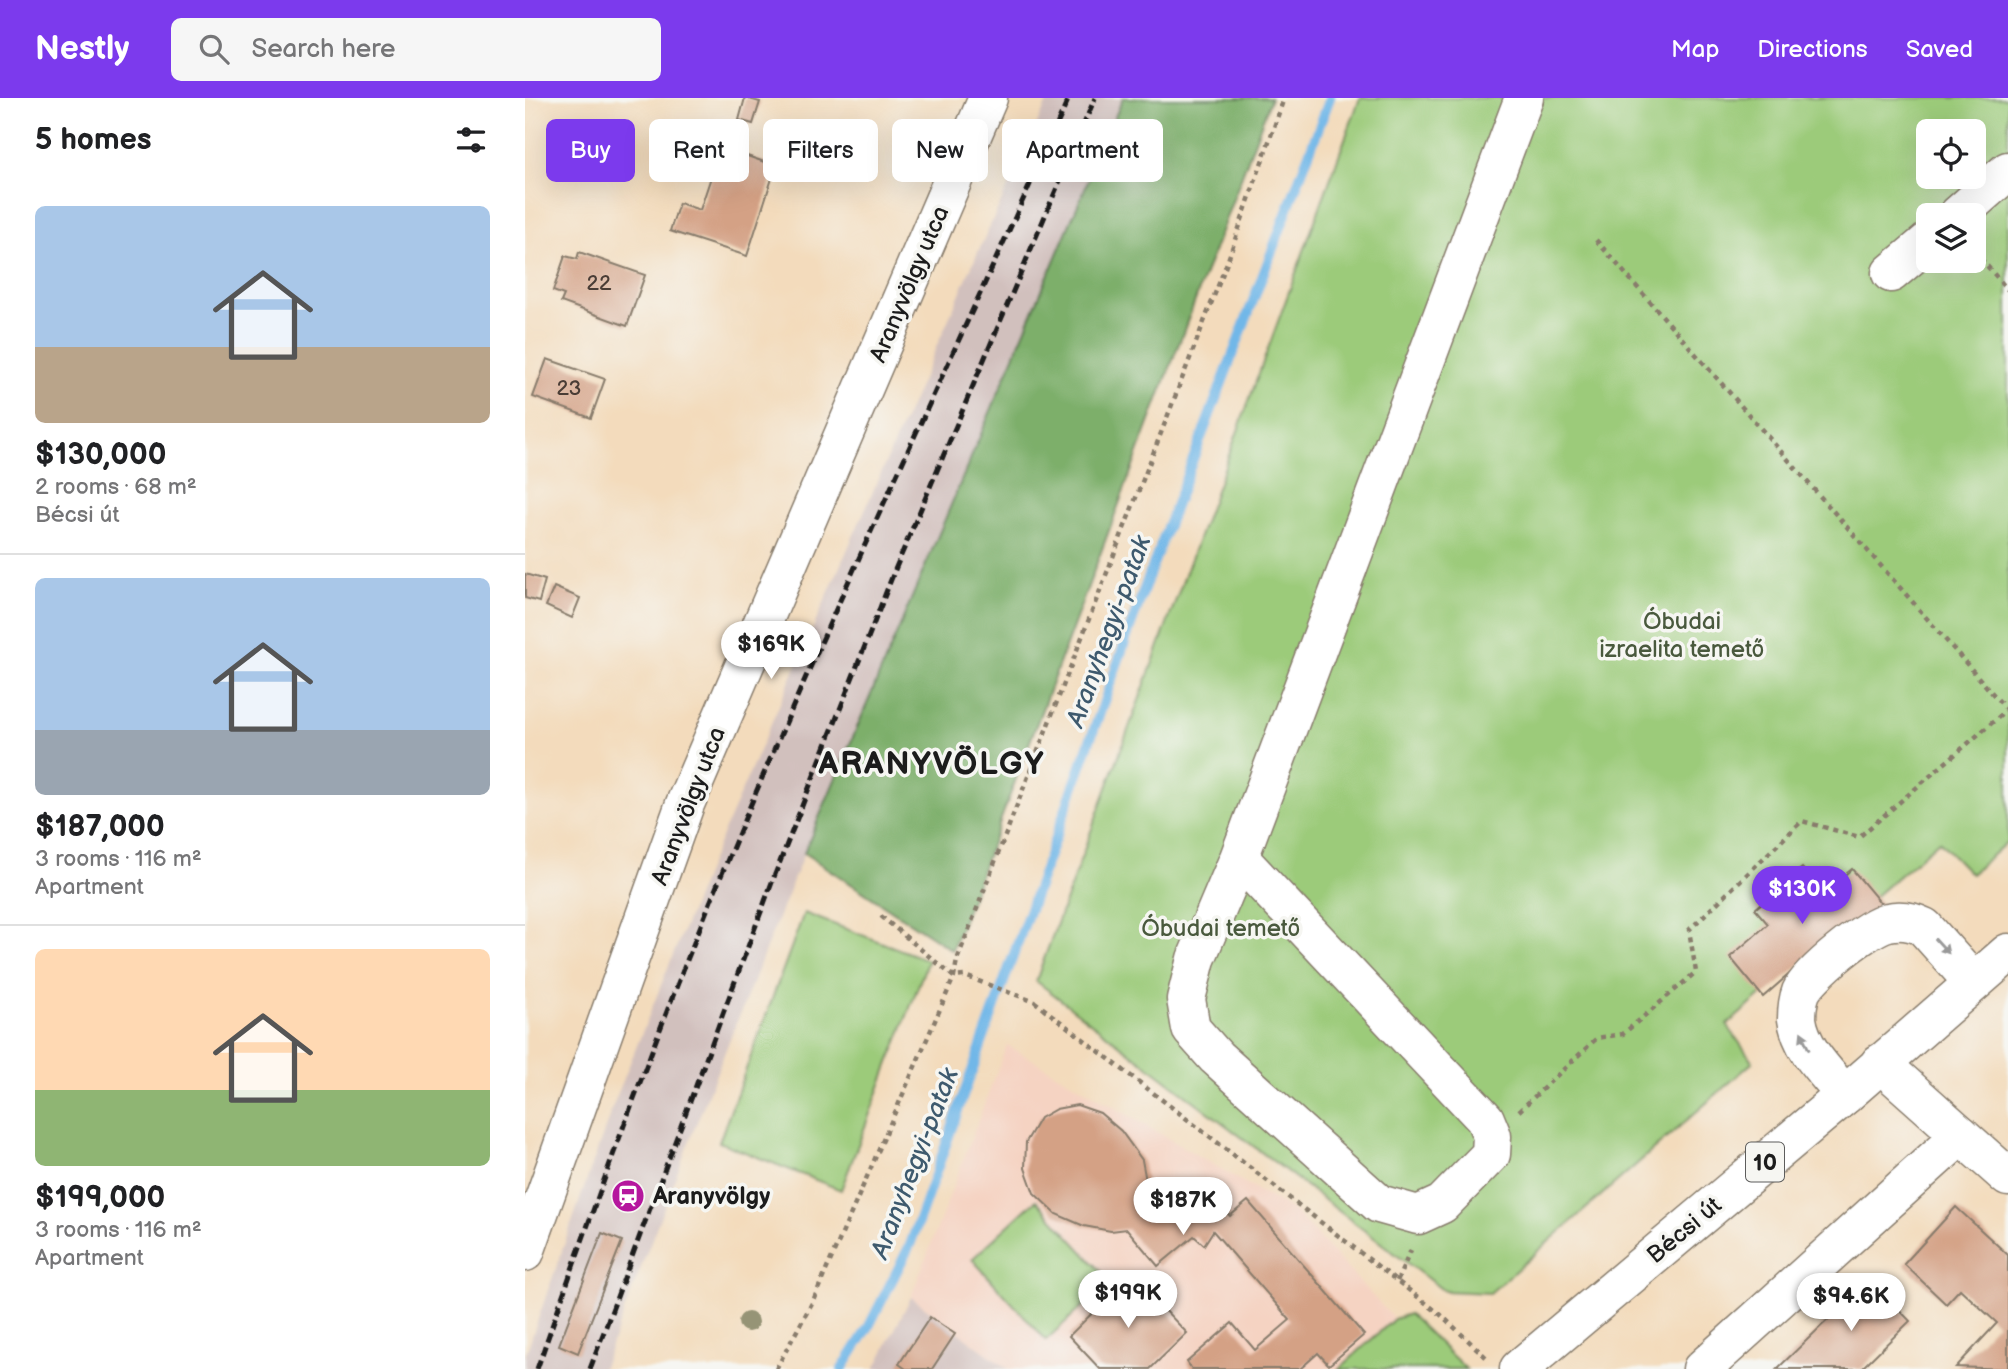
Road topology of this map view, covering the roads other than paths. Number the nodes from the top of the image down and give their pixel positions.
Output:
1 (988, 98) edge
2 (1524, 98) edge
3 (2008, 171) edge
4 (1972, 203) edge
5 (1916, 252) edge
6 (1891, 273) dead end
7 (1239, 858) junction
8 (2008, 953) edge
9 (1973, 982) junction
10 (1880, 1063) junction
11 (1845, 1095) junction
12 (1961, 1135) junction
13 (2008, 1177) edge
14 (525, 1252) edge
15 (1505, 1365) edge
16 (1702, 1369) edge

1 - 14 street, Aranyvölgy utca
2 - 7 street
3 - 4 street
5 - 6 street
7 - 7 street
8 - 9 street, Bécsi út / 10
9 - 10 street, Bécsi út / 10
11 -> 9 street
10 - 11 street, Bécsi út / 10
10 - 12 street
11 - 15 street, Bécsi út / 10
12 - 13 street
12 - 16 street

